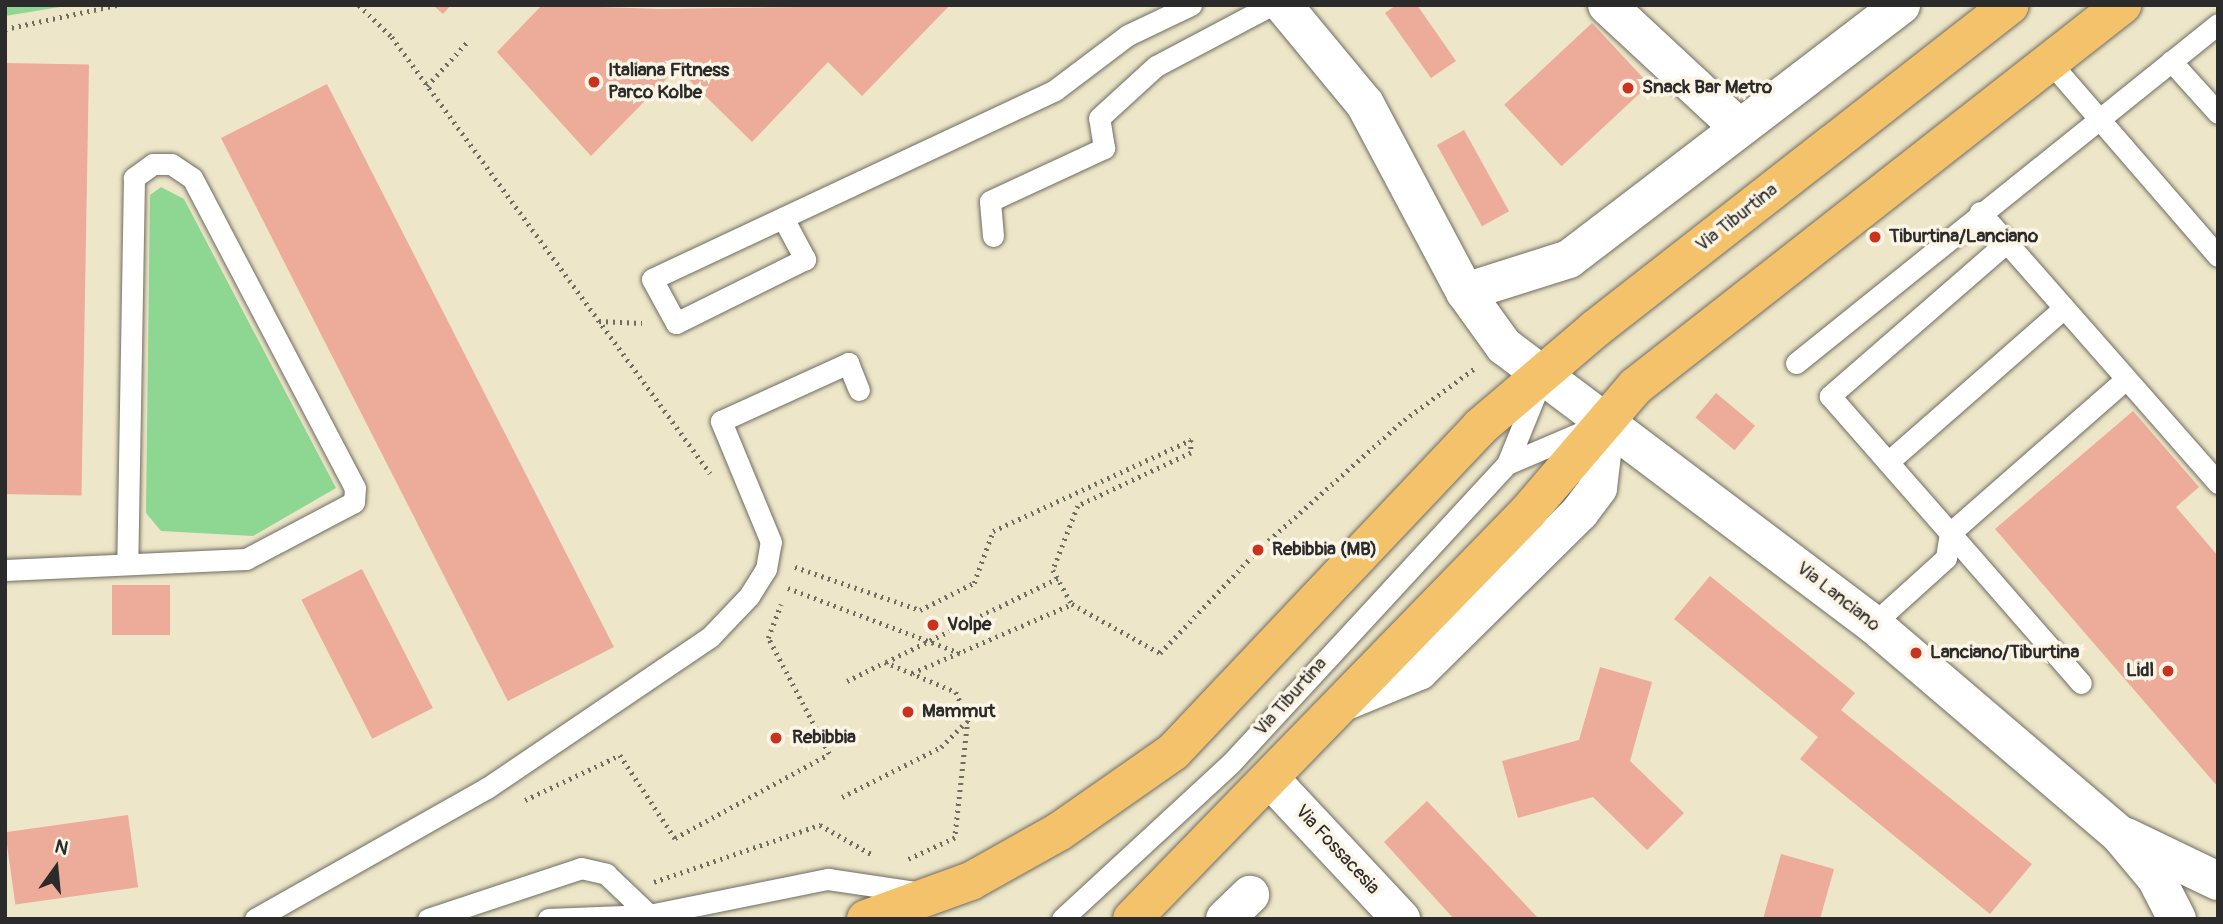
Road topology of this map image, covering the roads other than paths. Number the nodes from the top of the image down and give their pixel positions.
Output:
1 (1191, 5) edge
2 (1271, 5) edge
3 (1283, 5) edge
4 (1607, 5) edge
5 (1901, 5) edge
6 (2010, 5) edge
7 (2122, 5) edge
8 (2218, 24) edge
9 (2049, 61) junction
10 (2171, 61) junction
11 (2218, 113) edge
12 (2095, 120) junction
13 (1737, 126) junction
14 (1980, 212) junction
15 (783, 218) junction
16 (993, 236) dead end
17 (2007, 242) junction
18 (2218, 256) edge
19 (1465, 292) junction
20 (2064, 308) junction
21 (1796, 363) dead end
22 (1542, 376) junction
23 (2126, 379) junction
24 (859, 390) dead end
25 (1606, 421) junction
26 (1888, 462) junction
27 (1507, 464) junction
28 (2218, 483) edge
29 (1950, 533) junction
30 (127, 561) junction
31 (5, 570) edge
32 (1873, 624) junction
33 (2081, 683) dead end
34 (1272, 781) junction
35 (2119, 835) junction
36 (2218, 881) edge
37 (939, 895) junction
38 (649, 915) junction
39 (255, 919) edge
40 (428, 919) edge
41 (548, 919) edge
42 (866, 919) edge
43 (1062, 919) edge
44 (1132, 919) edge
45 (1401, 919) edge
46 (2177, 919) edge

1 - 15 lane
2 - 16 lane
3 - 19 street, Via Lanciano
4 - 13 street
5 - 13 street
6 - 22 main road, Via Tiburtina
7 - 9 main road, Via Tiburtina
8 - 10 lane
9 - 12 lane
9 - 25 main road, Via Tiburtina
10 - 11 lane
10 - 12 lane
12 - 14 lane
12 - 18 lane
13 - 19 street
14 - 17 lane
14 - 21 lane
15 - 15 lane
17 - 20 lane
17 - 26 lane
19 - 22 street, Via Lanciano
20 - 23 lane
20 - 26 lane
22 - 25 street, Via Lanciano
22 - 27 lane, Via Tiburtina
22 - 37 main road
23 - 28 lane
23 - 29 lane
24 - 39 lane
25 - 27 lane, Via Tiburtina
25 - 32 street, Via Lanciano
25 - 34 main road, Via Tiburtina
26 - 29 lane
27 - 43 lane, Via Tiburtina
29 - 32 lane
29 - 33 lane
30 - 30 lane
30 - 31 lane
32 - 35 street, Via Lanciano
34 - 44 main road, Via Tiburtina
34 - 45 street, Via Fossacesia
35 - 36 street, Via Lanciano
35 - 46 street, Via Lanciano
37 - 38 lane
37 - 42 main road
38 - 40 lane
38 - 41 lane

